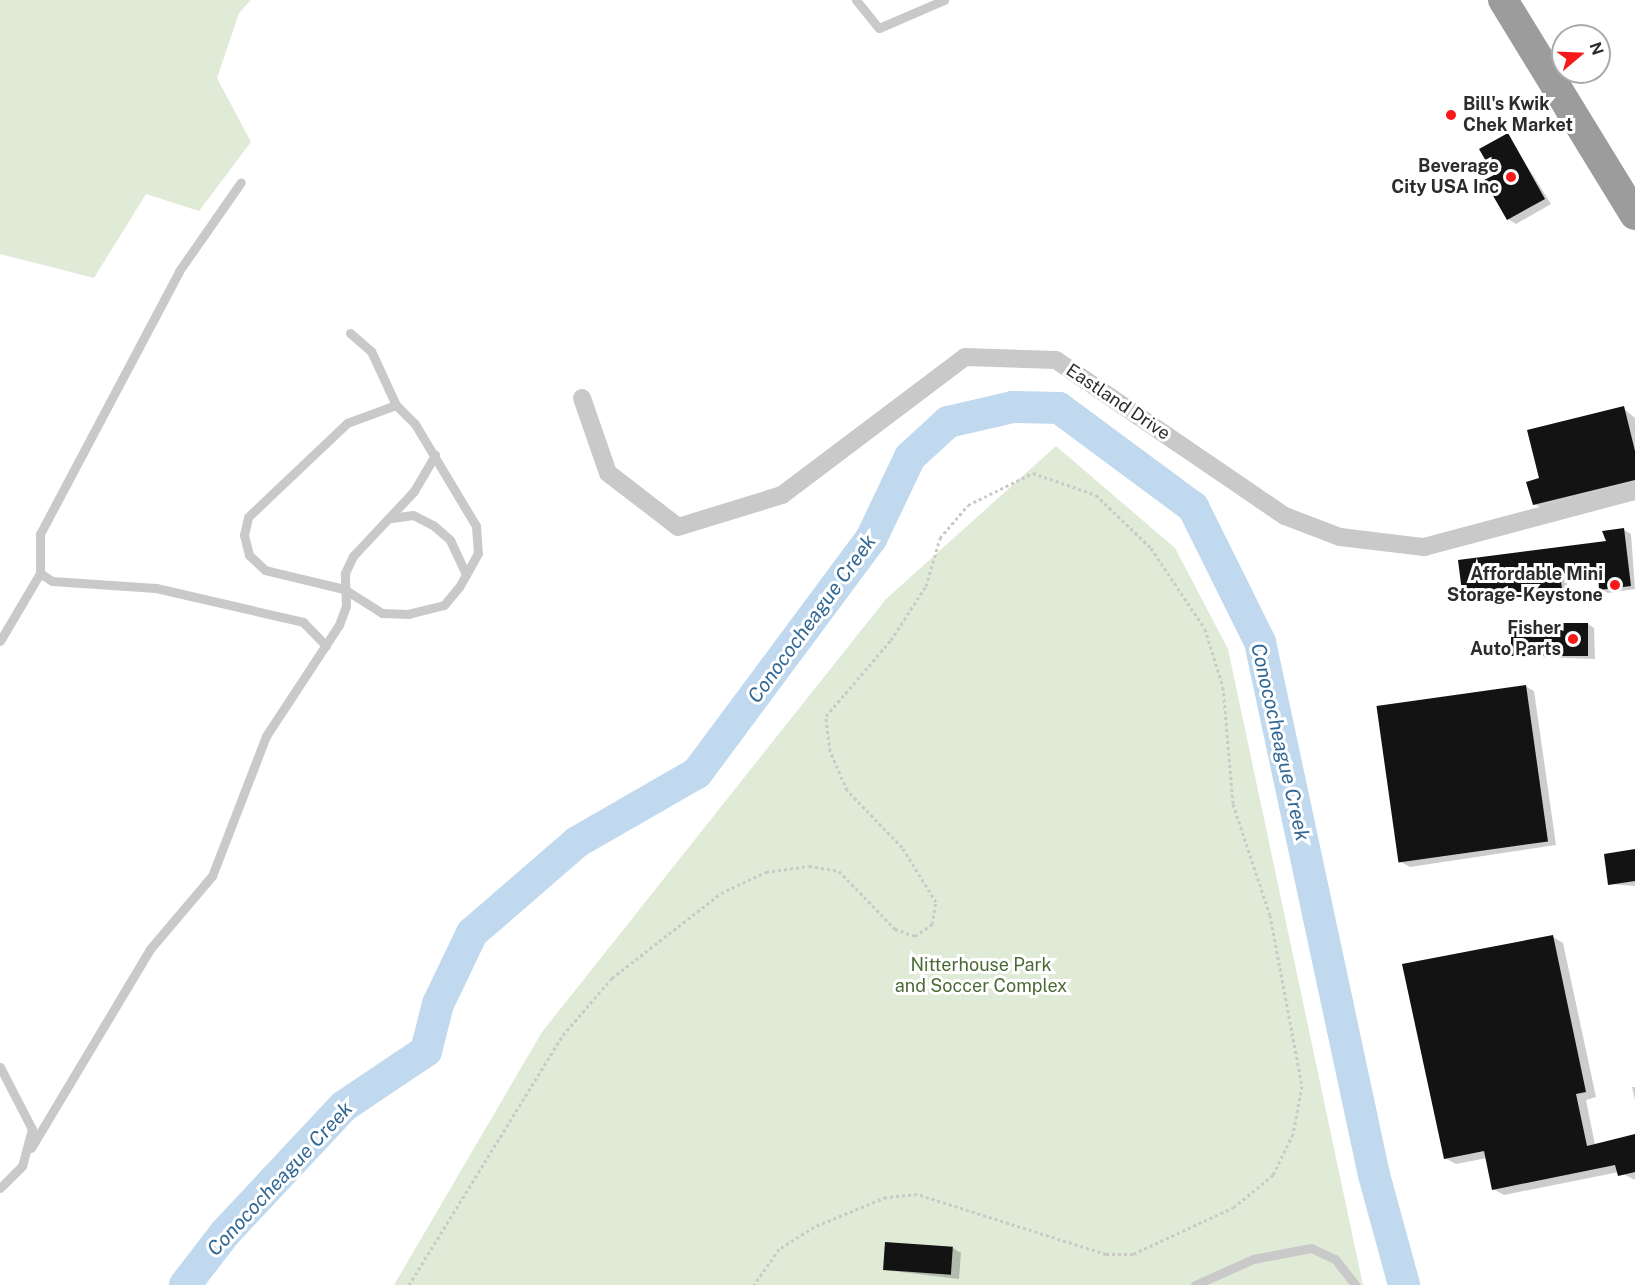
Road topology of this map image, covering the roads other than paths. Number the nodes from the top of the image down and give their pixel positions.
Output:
1 (856, 0) edge
2 (944, 0) edge
3 (1503, 0) edge
4 (242, 182) dead end
5 (1635, 215) edge
6 (350, 333) dead end
7 (582, 398) dead end
8 (396, 405) junction
9 (435, 455) junction
10 (1635, 491) edge
11 (392, 518) junction
12 (40, 573) junction
13 (466, 574) junction
14 (344, 589) junction
15 (0, 641) edge
16 (326, 646) junction
17 (0, 1068) edge
18 (31, 1148) junction
19 (0, 1188) edge
20 (1195, 1285) edge
21 (1355, 1285) edge

1 - 2 lane
3 - 5 highway
4 - 12 lane
6 - 8 lane
7 - 10 street, Eastland Drive
8 - 9 lane
8 - 14 lane
9 - 11 lane
9 - 13 lane
11 - 13 lane
11 - 14 lane
12 - 15 lane
12 - 16 lane
13 - 14 lane
14 - 16 lane
16 - 18 lane
17 - 18 lane
18 - 19 lane
20 - 21 lane

